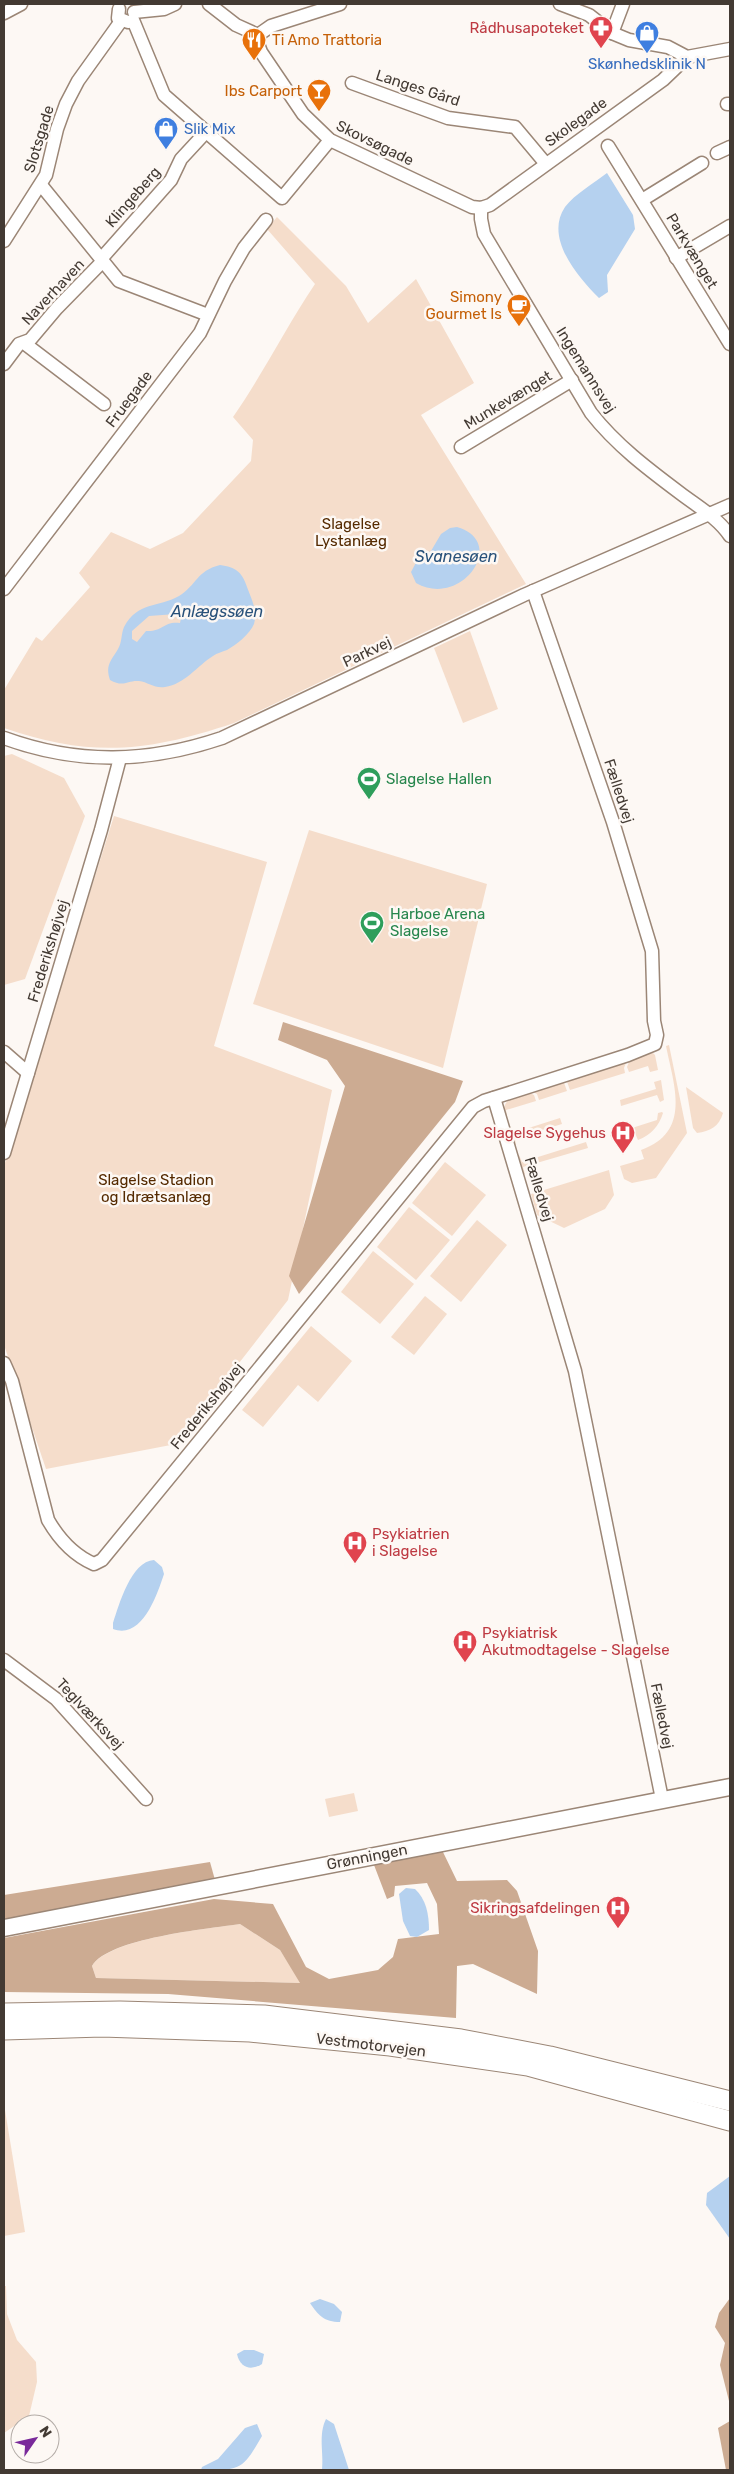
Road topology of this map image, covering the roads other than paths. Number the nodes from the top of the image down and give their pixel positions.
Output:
1 (21, 4) edge
2 (175, 4) edge
3 (209, 4) edge
4 (340, 4) edge
5 (560, 4) edge
6 (623, 4) edge
7 (4, 13) edge
8 (123, 13) edge
9 (612, 33) junction
10 (258, 35) junction
11 (730, 49) edge
12 (687, 57) junction
13 (352, 83) dead end
14 (208, 134) junction
15 (330, 140) junction
16 (608, 146) dead end
17 (730, 147) edge
18 (717, 153) dead end
19 (702, 163) dead end
20 (546, 164) junction
21 (41, 185) junction
22 (642, 200) junction
23 (481, 208) junction
24 (266, 220) dead end
25 (730, 226) edge
26 (4, 241) edge
27 (676, 258) junction
28 (102, 260) junction
29 (208, 315) junction
30 (24, 343) junction
31 (730, 344) edge
32 (4, 364) edge
33 (572, 380) junction
34 (104, 404) dead end
35 (461, 447) dead end
36 (730, 505) edge
37 (710, 515) junction
38 (730, 536) edge
39 (5, 586) edge
40 (533, 591) junction
41 (4, 738) edge
42 (120, 758) junction
43 (4, 1052) edge
44 (28, 1073) junction
45 (494, 1098) junction
46 (4, 1153) edge
47 (4, 1363) edge
48 (5, 1663) edge
49 (730, 1787) edge
50 (146, 1799) dead end
51 (662, 1799) junction
52 (4, 1928) edge
53 (4, 2013) edge
54 (4, 2030) edge
55 (461, 2039) junction
56 (730, 2089) edge
57 (730, 2101) edge
58 (725, 2120) edge

1 - 7 street
2 - 8 street
3 - 10 street
4 - 10 street
5 - 9 street
6 - 9 street
8 - 14 street
8 - 21 street, Slotsgade
9 - 12 street
10 - 15 street, Skovsøgade
11 - 12 street
12 - 20 street, Skolegade
13 - 20 street, Langes Gård
14 - 15 street
14 - 28 street, Klingeberg
15 - 23 street, Skovsøgade
16 - 22 street, Parkvænget
17 - 18 street
19 - 22 street
20 - 23 street, Skolegade
21 - 26 street, Slotsgade
21 - 28 street
22 - 27 street, Parkvænget
23 - 33 street, Ingemannsvej
24 - 29 street, Fruegade
25 - 27 street
27 - 31 street, Parkvænget
28 - 29 street
28 - 30 street, Naverhaven
29 - 39 street, Fruegade
30 - 32 street, Naverhaven
30 - 34 street, Naverhaven
33 - 35 street, Munkevænget
33 - 37 street, Ingemannsvej
36 - 37 street, Parkvej
37 - 38 street, Ingemannsvej
37 - 40 street, Parkvej
40 - 42 street, Parkvej
40 - 45 street, Fælledvej
41 - 42 street, Parkvej
42 - 44 street, Frederikshøjvej
43 - 44 street
44 - 46 street, Frederikshøjvej
45 - 47 street, Frederikshøjvej
45 - 51 street, Fælledvej
48 - 50 street, Teglværksvej
49 - 51 main road, Grønningen
51 - 52 main road, Grønningen
53 - 55 highway, Vestmotorvejen
54 - 58 highway, Vestmotorvejen
55 - 56 highway
55 - 57 highway, Vestmotorvejen

